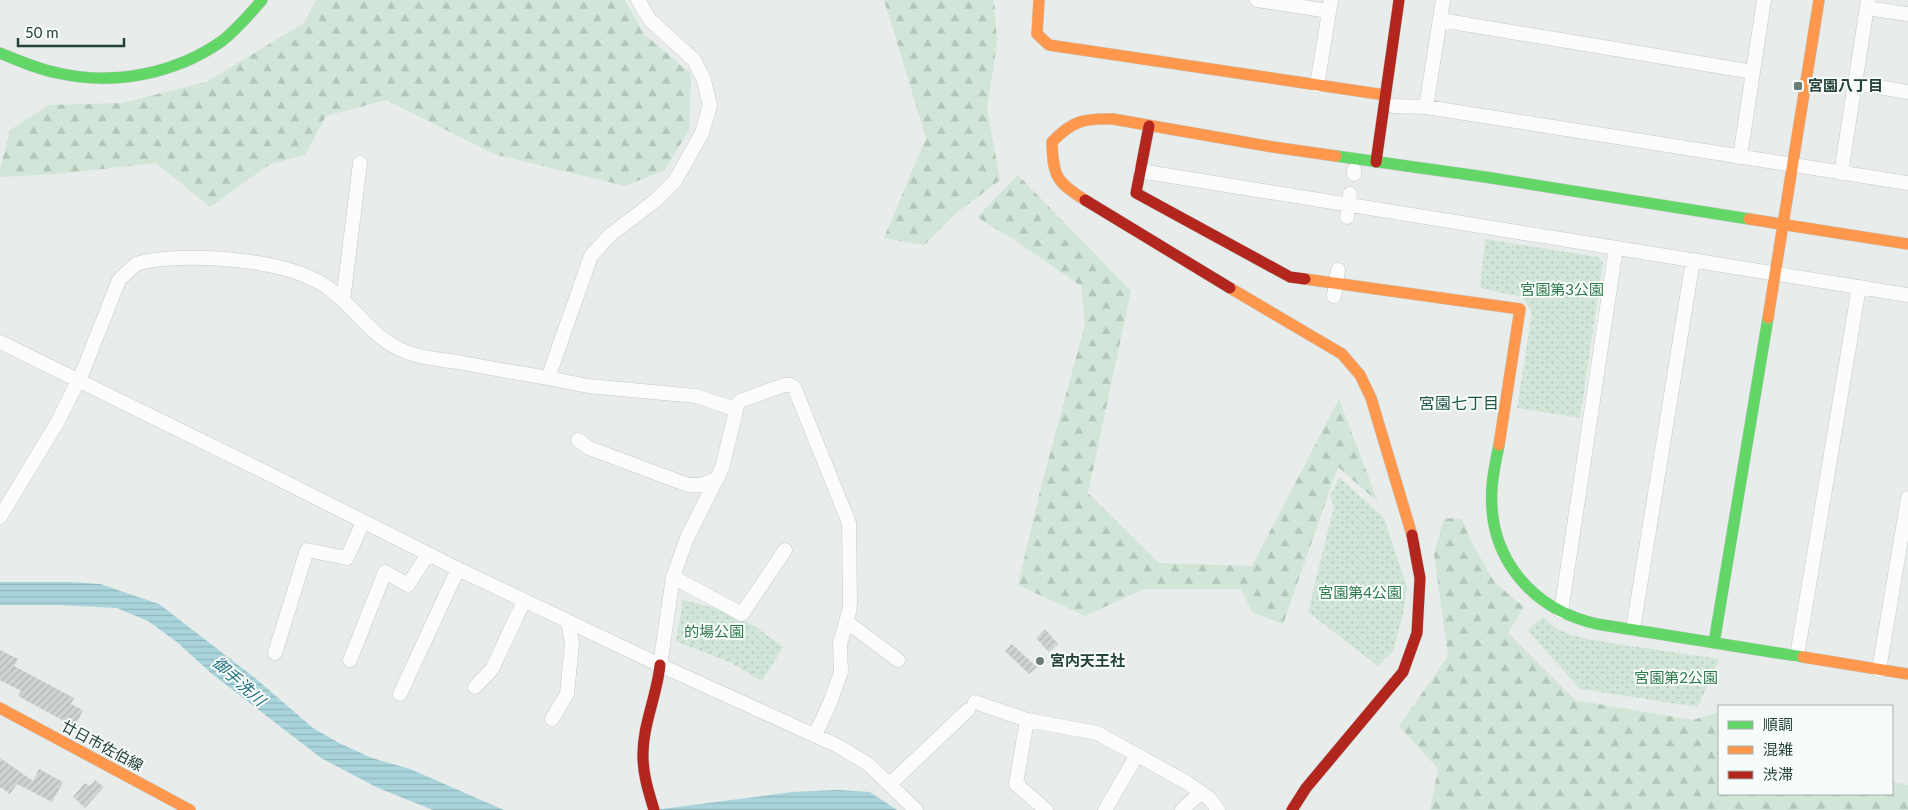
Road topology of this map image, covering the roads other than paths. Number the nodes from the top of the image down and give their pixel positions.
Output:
1 (262, 0) edge
2 (638, 0) edge
3 (1040, 0) edge
4 (1257, 0) edge
5 (1398, 0) edge
6 (1443, 0) edge
7 (1764, 0) edge
8 (1819, 0) edge
9 (1867, 4) edge
10 (1330, 6) edge
11 (1908, 14) edge
12 (1440, 20) junction
13 (0, 54) edge
14 (1753, 72) junction
15 (1855, 83) junction
16 (1317, 85) junction
17 (1908, 92) edge
18 (1389, 100) junction
19 (1426, 107) junction
20 (1149, 126) junction
21 (1740, 157) junction
22 (1376, 162) junction
23 (360, 163) dead end
24 (1794, 165) junction
25 (1140, 171) junction
26 (1842, 172) junction
27 (1908, 183) edge
28 (1784, 224) junction
29 (1908, 244) edge
30 (1616, 248) junction
31 (1694, 260) junction
32 (1776, 274) junction
33 (1859, 287) junction
34 (1908, 295) edge
35 (343, 301) junction
36 (0, 342) edge
37 (548, 378) junction
38 (78, 380) junction
39 (735, 409) junction
40 (578, 440) dead end
41 (718, 478) junction
42 (1908, 498) edge
43 (0, 517) edge
44 (363, 522) junction
45 (785, 550) dead end
46 (428, 554) junction
47 (458, 569) junction
48 (673, 577) junction
49 (524, 601) junction
50 (1561, 612) junction
51 (568, 622) junction
52 (847, 622) junction
53 (1633, 630) junction
54 (1714, 643) junction
55 (275, 653) dead end
56 (1797, 656) junction
57 (350, 660) dead end
58 (898, 660) dead end
59 (660, 665) junction
60 (1879, 670) junction
61 (1908, 674) edge
62 (475, 687) dead end
63 (400, 694) dead end
64 (0, 708) edge
65 (552, 719) dead end
66 (1027, 720) junction
67 (815, 735) junction
68 (1137, 755) junction
69 (890, 784) junction
70 (1201, 792) junction
71 (172, 806) edge
72 (653, 806) edge
73 (190, 810) edge
74 (916, 810) edge
75 (1046, 810) edge
76 (1105, 810) edge
77 (1182, 810) edge
78 (1218, 810) edge
79 (1292, 810) edge

1 - 13 street
2 - 37 street
3 - 16 street
4 - 10 street
5 - 18 street
6 - 12 street
7 - 14 street
8 - 24 street
9 - 11 street
9 - 15 street
10 - 16 street
12 - 14 street
12 - 19 street
14 - 21 street
15 - 17 street
15 - 26 street
16 - 18 street
18 - 19 street
18 - 22 street
19 - 21 street
20 - 22 street
20 - 25 street
20 - 79 street
21 - 24 street
22 - 28 street
23 - 35 street
24 - 26 street
24 - 28 street
25 - 30 street
25 - 50 street
26 - 27 street
28 - 29 street
28 - 32 street
30 - 31 street
30 - 50 street
31 - 32 street
31 - 53 street
32 - 33 street
32 - 54 street
33 - 34 street
33 - 56 street
35 - 37 street
35 - 38 street
36 - 38 street
37 - 39 street
38 - 43 street
38 - 44 street
39 - 41 street
39 - 52 street
40 - 41 street
41 - 48 street
42 - 60 street
44 - 46 street
44 - 55 street
45 - 48 street
46 - 47 street
46 - 57 street
47 - 49 street
47 - 63 street
48 - 59 street
49 - 51 street
49 - 62 street
50 - 53 street
51 - 59 street
51 - 65 street
52 - 58 street
52 - 67 street
53 - 54 street
54 - 56 street
56 - 60 street
59 - 67 street
59 - 72 street
60 - 61 street
64 - 71 street, 廿日市佐伯線
66 - 68 street
66 - 69 street
66 - 75 street
67 - 69 street
68 - 70 street
68 - 76 street
69 - 74 street
70 - 77 street
70 - 78 street
71 - 73 street, 廿日市佐伯線

